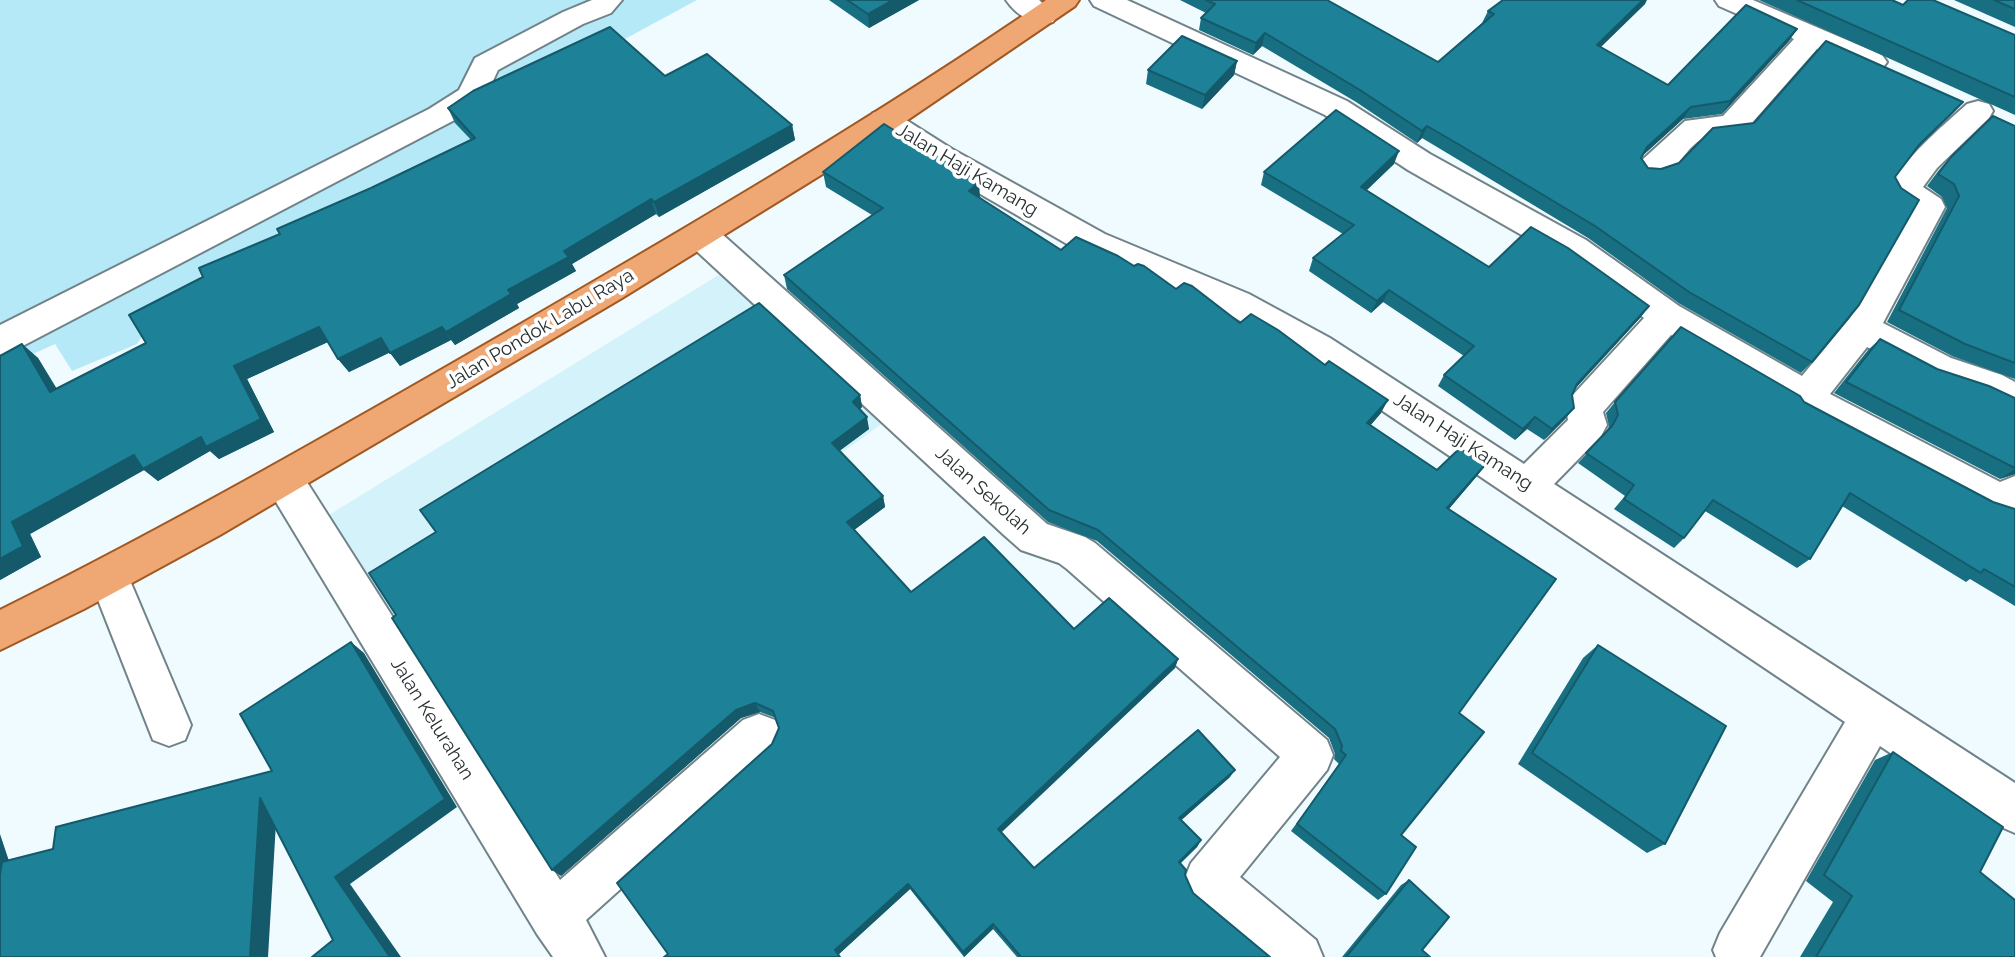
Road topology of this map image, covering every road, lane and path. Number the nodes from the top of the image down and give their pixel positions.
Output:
1 (608, 0) edge
2 (1104, 0) edge
3 (1729, 0) edge
4 (1043, 5) edge
5 (1813, 36) junction
6 (1902, 76) edge
7 (1978, 112) dead end
8 (884, 120) junction
9 (1652, 169) edge
10 (701, 235) junction
11 (1667, 316) junction
12 (1862, 328) junction
13 (0, 341) edge
14 (1807, 396) junction
15 (2015, 400) edge
16 (284, 480) junction
17 (1528, 485) junction
18 (2015, 493) edge
19 (109, 577) junction
20 (0, 631) edge
21 (1873, 716) junction
22 (169, 725) dead end
23 (760, 735) dead end
24 (2015, 810) edge
25 (554, 917) junction
26 (1737, 950) dead end
27 (581, 957) edge
28 (1299, 957) edge

1 - 13 street
2 - 11 street
3 - 5 street
4 - 8 main road, Jalan Pondok Labu Raya
5 - 6 street
5 - 9 street
7 - 12 street
8 - 10 main road, Jalan Pondok Labu Raya
8 - 17 street, Jalan Haji Kamang
10 - 16 main road, Jalan Pondok Labu Raya
10 - 28 street, Jalan Sekolah
11 - 14 street
11 - 17 street
12 - 14 street
12 - 15 street
14 - 18 street
16 - 19 main road, Jalan Pondok Labu Raya
16 - 25 street, Jalan Kelurahan
17 - 21 street, Jalan Haji Kamang
19 - 20 main road, Jalan Pondok Labu Raya
19 - 22 street
21 - 24 street, Jalan Haji Kamang
21 - 26 street
23 - 25 street
25 - 27 street, Jalan Kelurahan

